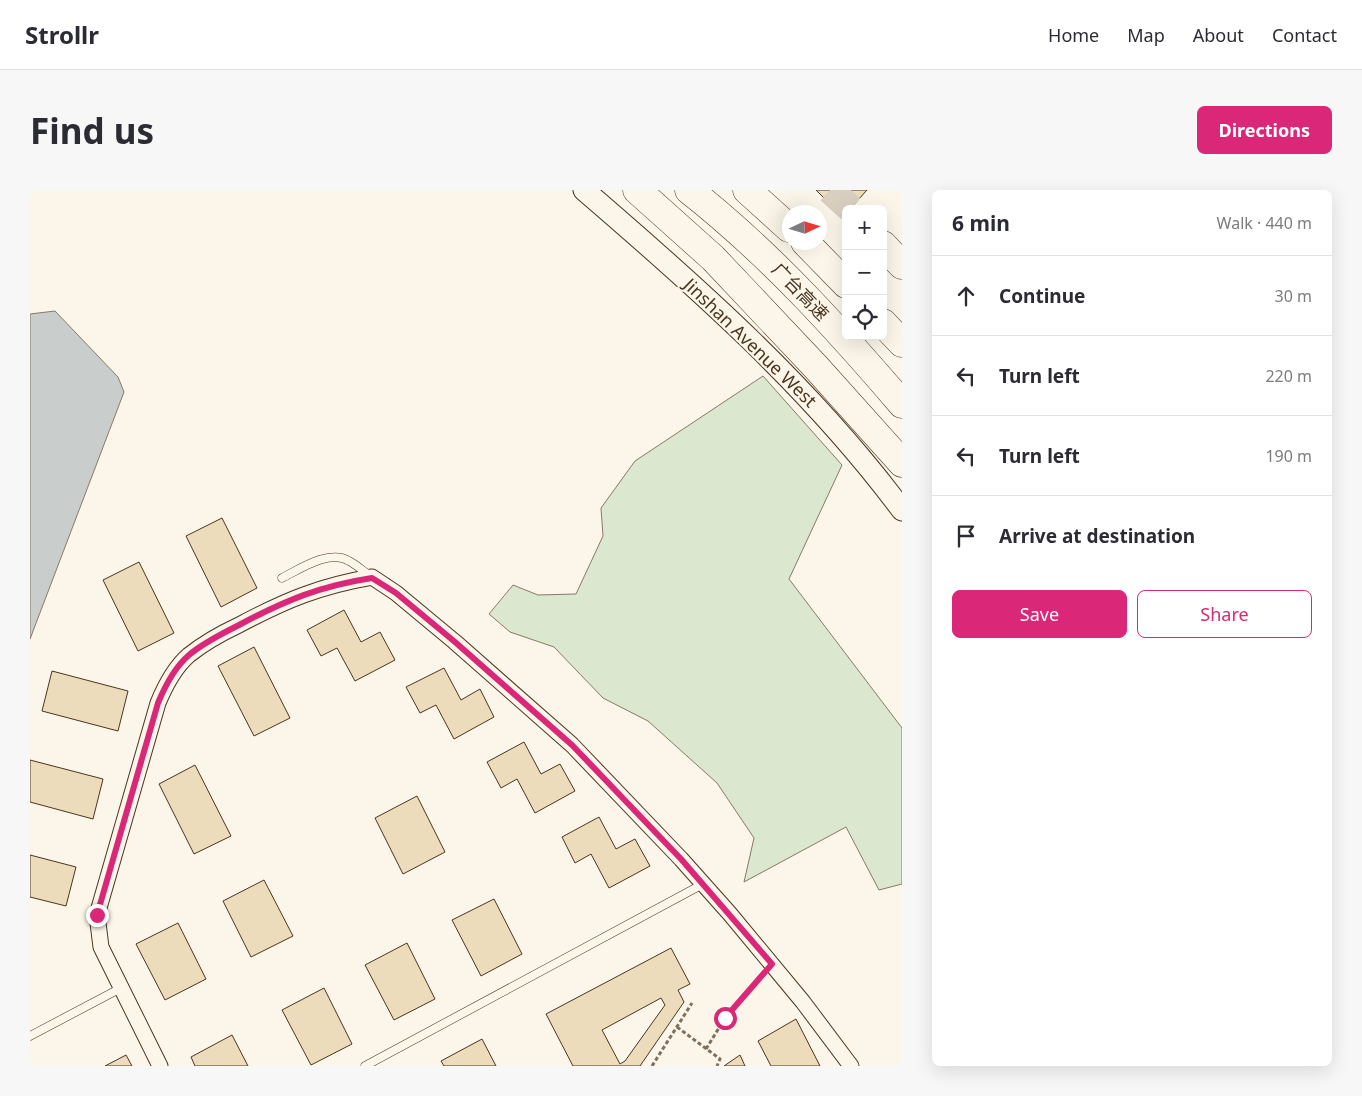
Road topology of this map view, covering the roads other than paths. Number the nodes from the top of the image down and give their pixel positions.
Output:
1 (584, 190) edge
2 (637, 190) edge
3 (689, 190) edge
4 (747, 190) edge
5 (782, 221) edge
6 (887, 249) edge
7 (813, 250) edge
8 (902, 265) edge
9 (842, 280) edge
10 (887, 327) edge
11 (902, 343) edge
12 (902, 404) edge
13 (902, 463) edge
14 (902, 510) edge
15 (282, 578) dead end
16 (372, 578) junction
17 (703, 884) junction
18 (121, 988) junction
19 (30, 1036) edge
20 (160, 1066) edge
21 (365, 1066) edge
22 (851, 1066) edge

1 - 14 main road, Jinshan Avenue West
2 - 13 highway
3 - 12 highway, 广台高速
4 - 5 highway
6 - 8 highway
7 - 9 highway
10 - 11 highway
15 - 16 lane
16 - 17 street
16 - 18 street
17 - 21 lane
17 - 22 street
18 - 19 lane
18 - 20 street

